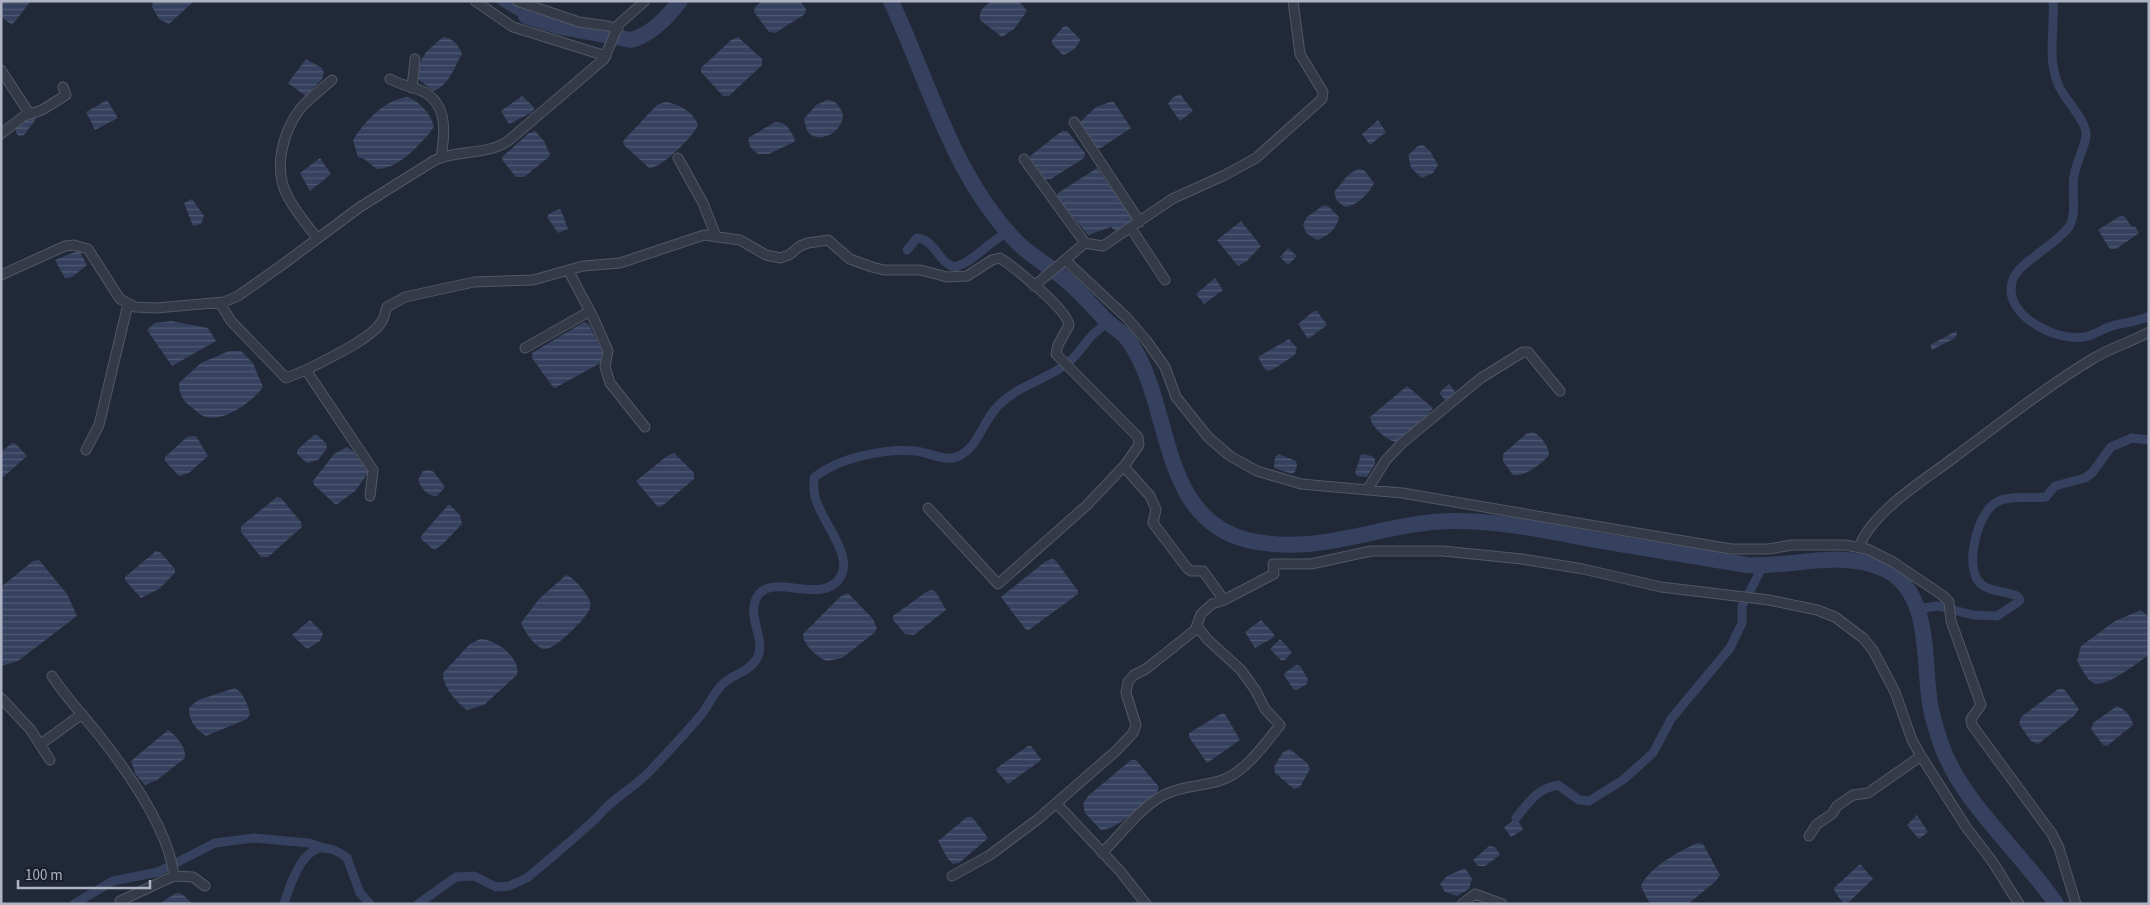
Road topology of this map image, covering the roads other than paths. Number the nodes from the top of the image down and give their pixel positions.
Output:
1 (475, 1) edge
2 (517, 1) edge
3 (645, 1) edge
4 (1293, 1) edge
5 (617, 31) junction
6 (607, 54) junction
7 (415, 59) dead end
8 (1, 70) edge
9 (390, 79) dead end
10 (332, 80) dead end
11 (63, 87) dead end
12 (412, 88) junction
13 (29, 113) junction
14 (1074, 122) dead end
15 (1, 134) edge
16 (441, 157) junction
17 (678, 158) dead end
18 (1024, 159) dead end
19 (1140, 222) junction
20 (1131, 228) junction
21 (716, 236) junction
22 (317, 238) junction
23 (1085, 243) junction
24 (1061, 262) junction
25 (1, 264) edge
26 (568, 270) junction
27 (5, 273) edge
28 (1165, 280) dead end
29 (1034, 286) junction
30 (220, 303) junction
31 (128, 304) junction
32 (590, 311) junction
33 (2149, 332) edge
34 (525, 348) dead end
35 (306, 370) junction
36 (1560, 392) dead end
37 (645, 427) dead end
38 (86, 450) dead end
39 (1125, 465) junction
40 (1367, 490) junction
41 (370, 496) dead end
42 (928, 508) dead end
43 (1859, 547) junction
44 (1224, 600) junction
45 (1197, 626) junction
46 (52, 676) dead end
47 (1, 698) edge
48 (82, 714) junction
49 (41, 744) junction
50 (1922, 756) junction
51 (50, 760) dead end
52 (1056, 804) junction
53 (1809, 836) dead end
54 (1102, 853) junction
55 (174, 874) junction
56 (952, 876) dead end
57 (205, 886) dead end
58 (120, 901) dead end
59 (1146, 904) edge
60 (1462, 904) edge
61 (1502, 904) edge
62 (2019, 904) edge
63 (2076, 904) edge

1 - 6 street
2 - 5 street
3 - 5 street
4 - 19 street
5 - 6 street
6 - 16 street
7 - 12 street
8 - 13 street
9 - 12 street
10 - 22 street
11 - 13 street
12 - 16 street
13 - 15 street
14 - 19 street
16 - 22 street
17 - 21 street
18 - 23 street
19 - 20 street
20 - 23 street
20 - 28 street
21 - 26 street
21 - 29 street
22 - 30 street
23 - 24 street
24 - 29 street
24 - 40 street
25 - 27 street
26 - 32 street
26 - 35 street
27 - 31 street
29 - 39 street
30 - 31 street
30 - 35 street
31 - 38 street
32 - 34 street
32 - 37 street
33 - 43 street
35 - 41 street
36 - 40 street
39 - 42 street
39 - 44 street
40 - 43 street
43 - 63 street
44 - 45 street
44 - 50 street
45 - 52 street
45 - 54 street
46 - 48 street
47 - 49 street
48 - 49 street
48 - 55 street
49 - 51 street
50 - 53 street
50 - 62 street
52 - 54 street
52 - 56 street
54 - 59 street
55 - 57 street
55 - 58 street
60 - 61 street

